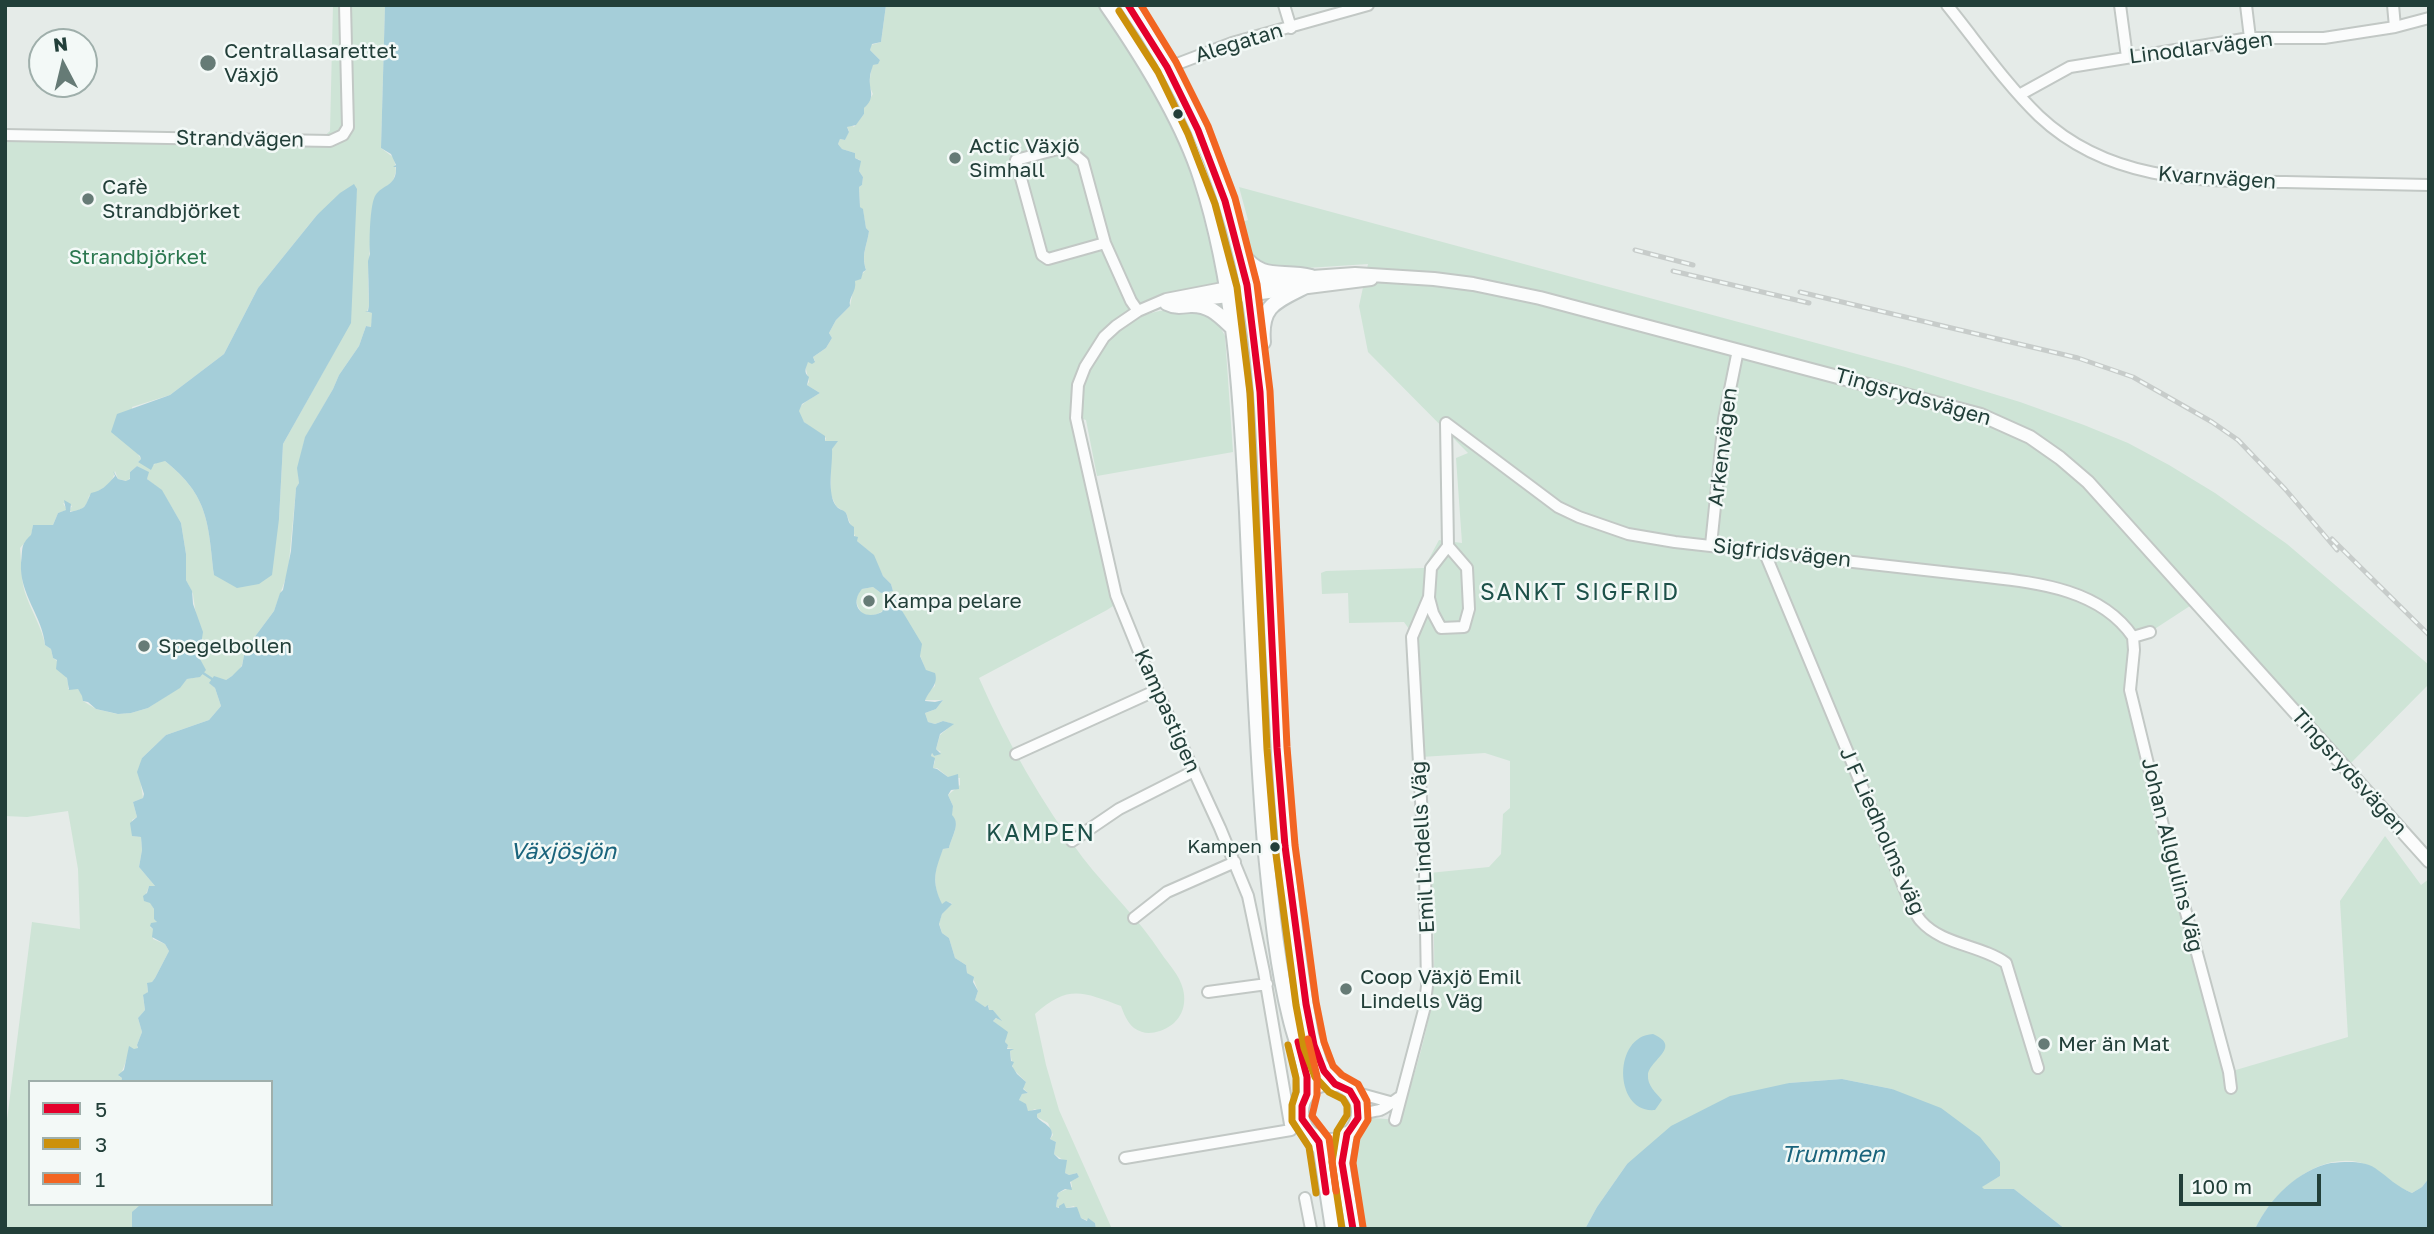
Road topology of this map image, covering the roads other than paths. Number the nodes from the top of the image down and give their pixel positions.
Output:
1 (345, 5) edge
2 (1107, 5) edge
3 (1128, 5) edge
4 (1284, 5) edge
5 (1368, 5) edge
6 (1947, 5) edge
7 (2119, 5) edge
8 (2246, 5) edge
9 (2393, 5) edge
10 (2429, 18) edge
11 (2395, 27) junction
12 (1291, 28) junction
13 (2250, 38) junction
14 (2127, 57) junction
15 (1167, 67) junction
16 (1150, 74) junction
17 (2021, 94) junction
18 (5, 135) edge
19 (2429, 185) edge
20 (1105, 243) junction
21 (1239, 250) junction
22 (1307, 283) junction
23 (1248, 289) junction
24 (1228, 292) junction
25 (1161, 304) junction
26 (1138, 312) junction
27 (1234, 330) junction
28 (1738, 350) junction
29 (1259, 374) junction
30 (1711, 545) junction
31 (1448, 546) junction
32 (1763, 551) junction
33 (1429, 597) junction
34 (2150, 632) dead end
35 (2133, 637) junction
36 (1157, 690) junction
37 (1016, 754) dead end
38 (1194, 771) junction
39 (1072, 841) dead end
40 (2428, 859) edge
41 (1235, 862) junction
42 (1134, 918) dead end
43 (1266, 984) junction
44 (1208, 992) dead end
45 (2038, 1068) dead end
46 (1335, 1083) junction
47 (2231, 1088) dead end
48 (1350, 1091) junction
49 (1307, 1094) junction
50 (1395, 1099) junction
51 (1358, 1118) junction
52 (1395, 1120) dead end
53 (1347, 1134) junction
54 (1313, 1135) junction
55 (1125, 1158) dead end
56 (1305, 1198) dead end
57 (1311, 1229) edge
58 (1333, 1229) edge
59 (1353, 1229) edge

1 - 18 street, Strandvägen
2 - 16 main road
3 - 15 main road
4 - 12 street
5 - 12 street, Alegatan
6 - 17 street, Kvarnvägen
7 - 14 street
8 - 13 street
9 - 11 street
10 - 11 street, Linodlarvägen
11 - 13 street, Linodlarvägen
12 - 15 street, Alegatan
13 - 14 street, Linodlarvägen
14 - 17 street, Linodlarvägen
15 - 16 street, Alegatan
15 - 21 main road
16 - 24 main road
17 - 19 street, Kvarnvägen
20 - 20 street
20 - 26 street
21 - 22 main road
21 - 23 main road
22 - 23 street, Tingsrydsvägen
22 - 28 street, Tingsrydsvägen
22 - 29 main road
23 - 24 street, Tingsrydsvägen
23 - 29 main road
24 - 25 street, Kampastigen
24 - 27 main road
25 - 26 street, Kampastigen
25 - 27 main road
26 - 36 street, Kampastigen
27 - 49 main road
28 - 30 street, Arkenvägen
28 - 40 street, Tingsrydsvägen
29 - 46 main road
30 - 31 street, Sigfridsvägen
30 - 32 street, Sigfridsvägen
31 - 33 street, Emil Lindells Väg
31 - 33 street
32 - 35 street, Sigfridsvägen
32 - 45 street, J F Liedholms väg
33 - 50 street, Emil Lindells Väg
34 - 35 street
35 - 47 street, Johan Allgulins Väg
36 - 37 street
36 - 38 street, Kampastigen
38 - 39 street
38 - 41 street, Kampastigen
41 - 42 street
41 - 43 street, Kampastigen
43 - 44 street
43 - 55 street, Kampastigen
46 - 48 main road
46 - 49 main road
48 - 50 street
48 - 51 main road
49 - 54 main road
50 - 51 street
50 - 52 street, Emil Lindells Väg
51 - 53 main road
53 - 54 main road
53 - 59 main road
54 - 58 main road
56 - 57 street

